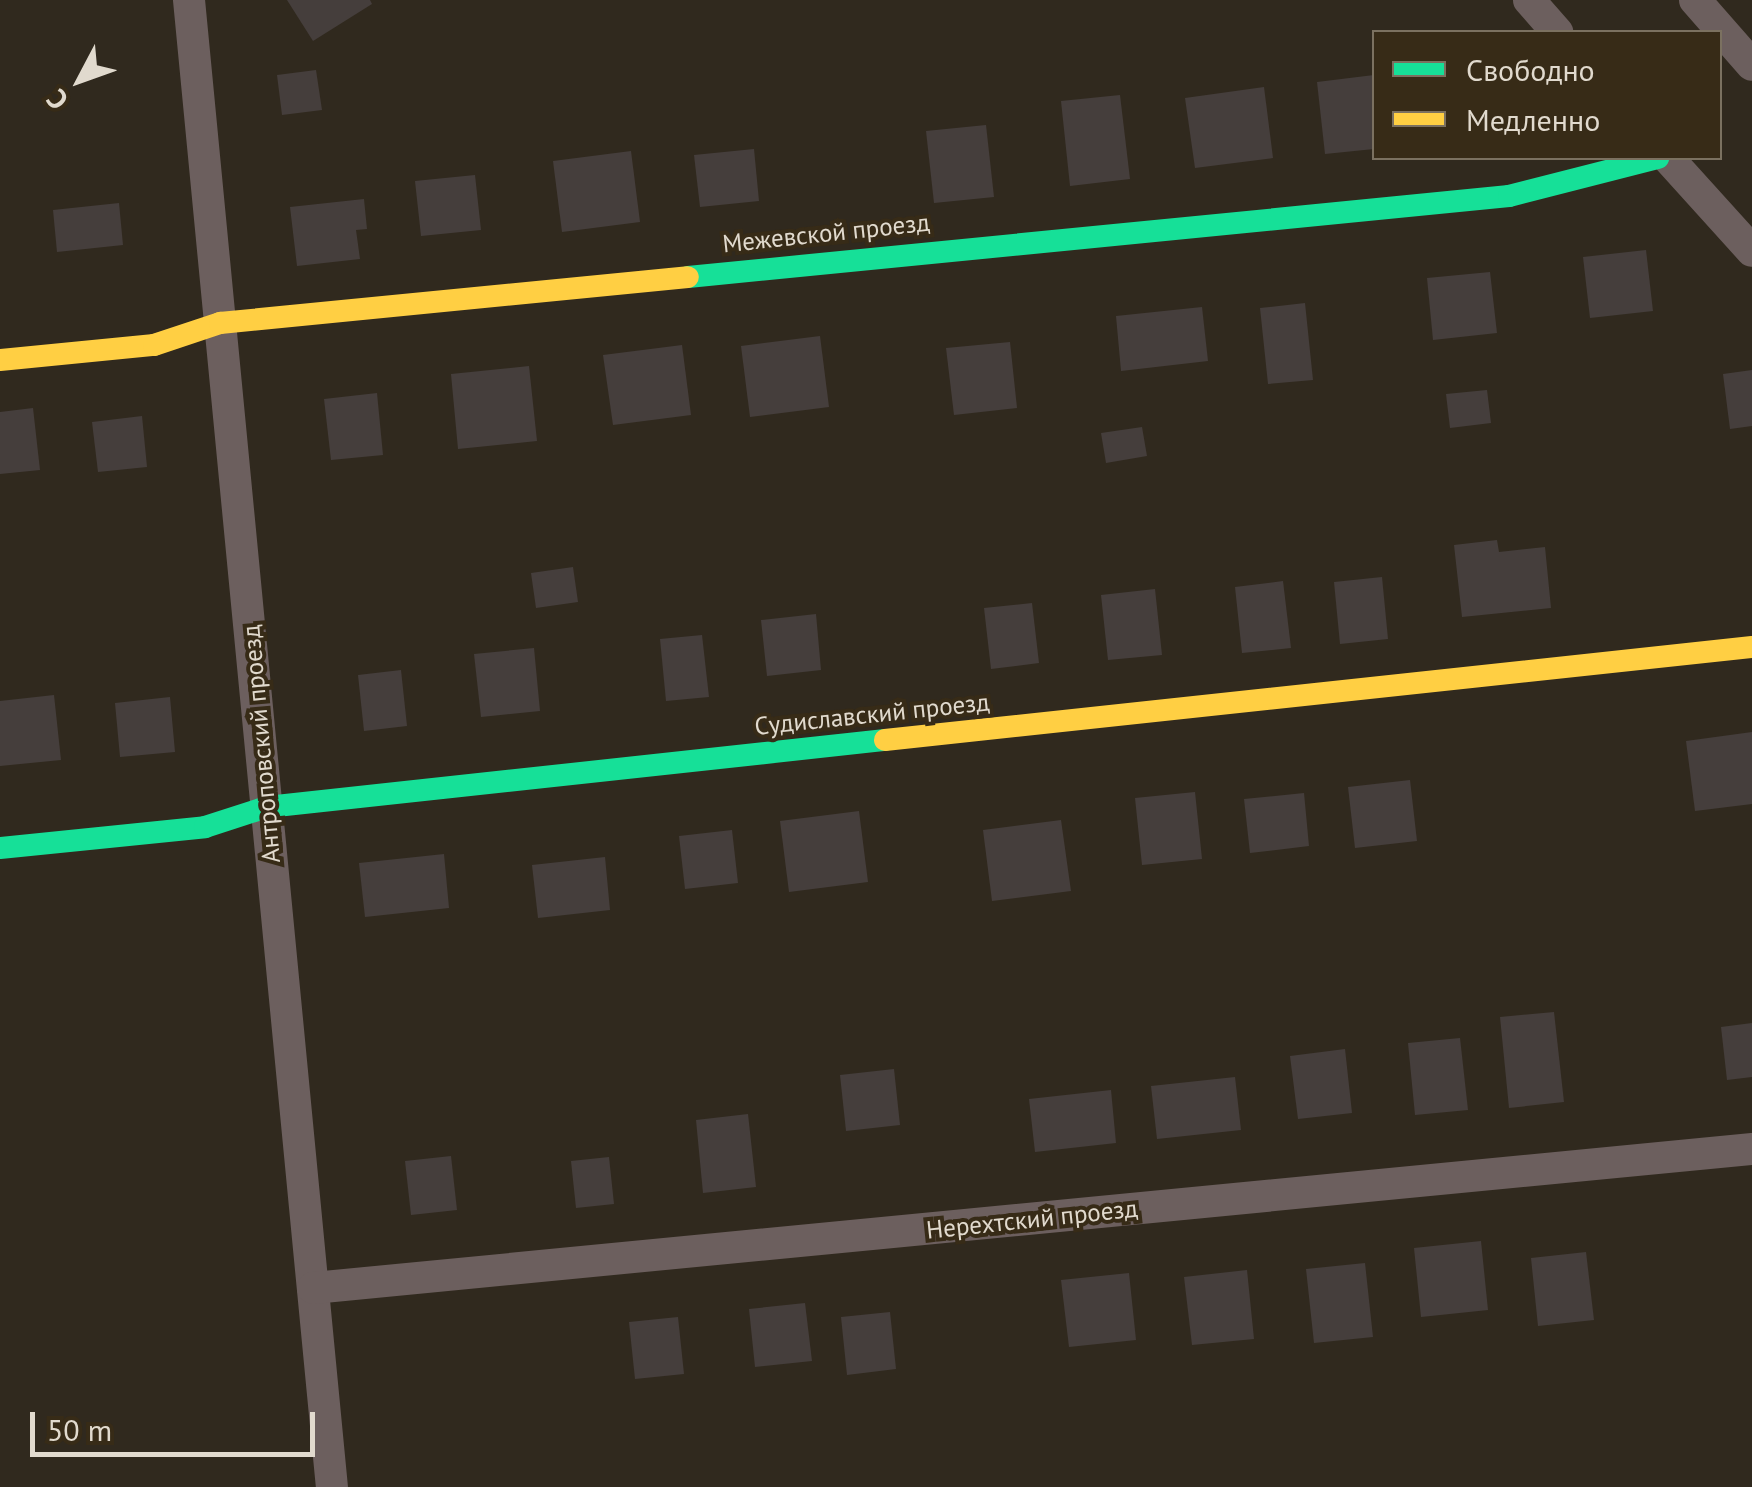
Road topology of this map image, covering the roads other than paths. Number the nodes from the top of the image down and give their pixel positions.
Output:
1 (189, 0) edge
2 (1528, 0) edge
3 (1695, 0) edge
4 (1555, 30) edge
5 (1721, 30) edge
6 (1722, 31) edge
7 (1752, 65) edge
8 (1650, 160) edge
9 (1670, 160) edge
10 (1752, 252) edge
11 (220, 323) junction
12 (0, 360) edge
13 (1752, 647) edge
14 (267, 807) junction
15 (0, 848) edge
16 (1752, 1149) edge
17 (313, 1288) junction
18 (332, 1487) edge

1 - 11 street, Антроповский проезд
2 - 4 street
3 - 5 street
6 - 7 street
8 - 11 street, Межевской проезд
9 - 10 street
11 - 12 street, Межевской проезд
11 - 14 street, Антроповский проезд
13 - 14 street, Судиславский проезд
14 - 15 street, Судиславский проезд
14 - 17 street, Антроповский проезд
16 - 17 street, Нерехтский проезд
17 - 18 street, Антроповский проезд

